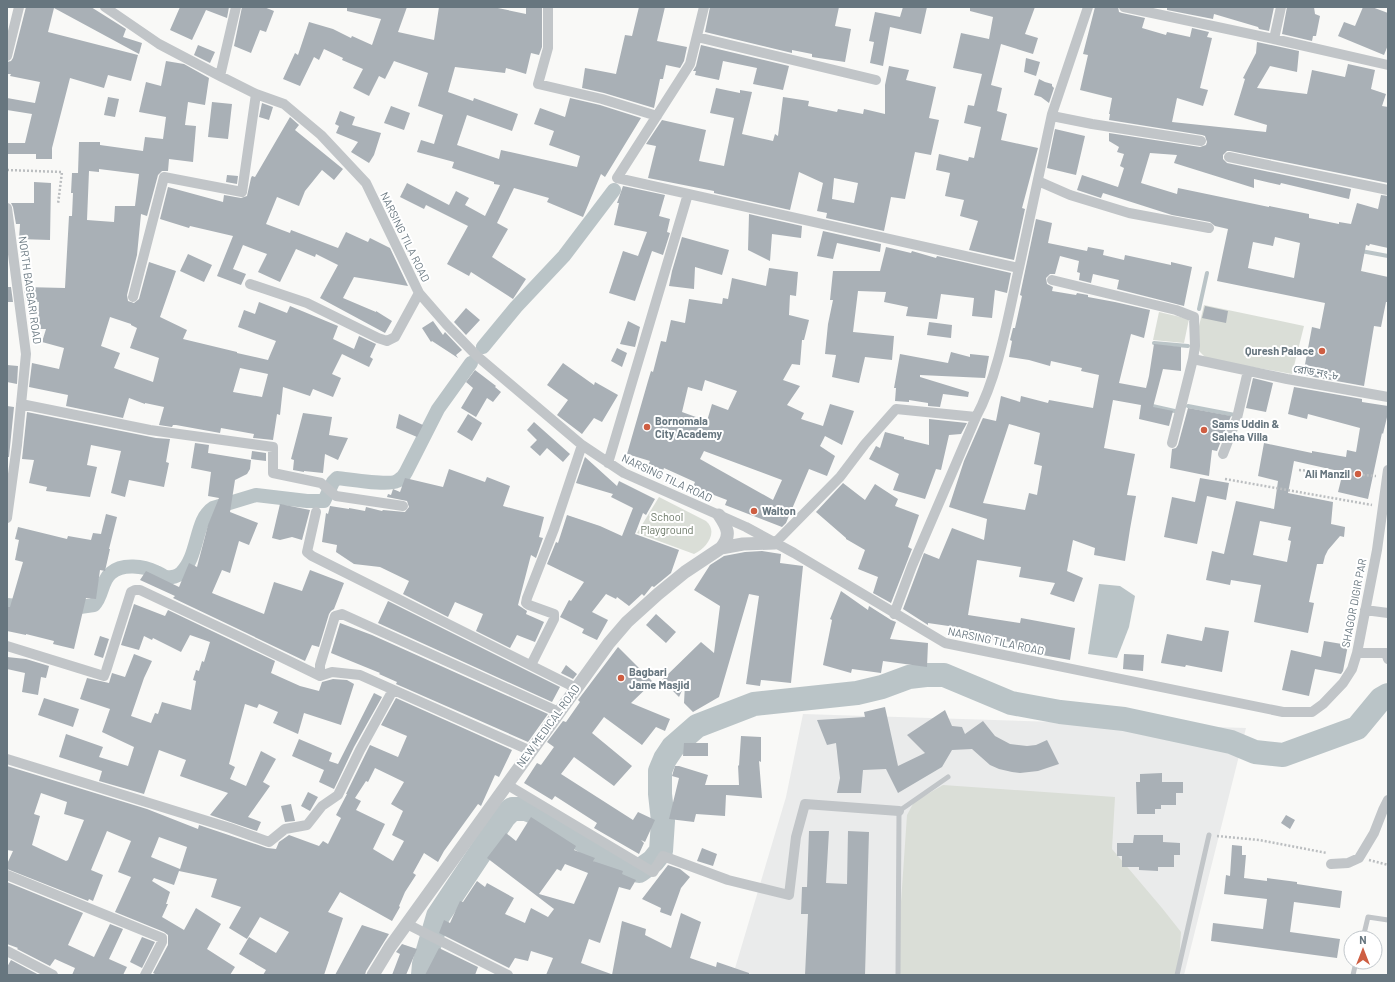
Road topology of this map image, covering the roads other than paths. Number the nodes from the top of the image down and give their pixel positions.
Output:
1 (19, 7) edge
2 (105, 7) edge
3 (236, 7) edge
4 (548, 7) edge
5 (704, 7) edge
6 (1088, 7) edge
7 (1124, 7) edge
8 (1281, 7) edge
9 (697, 37) junction
10 (1274, 39) junction
11 (7, 56) edge
12 (1388, 65) edge
13 (220, 76) junction
14 (876, 80) dead end
15 (256, 94) junction
16 (657, 116) junction
17 (1052, 116) junction
18 (1201, 141) dead end
19 (1229, 157) dead end
20 (1038, 180) junction
21 (1388, 190) edge
22 (688, 194) junction
23 (7, 208) edge
24 (1209, 228) dead end
25 (1019, 268) junction
26 (1052, 280) dead end
27 (250, 284) dead end
28 (419, 293) junction
29 (133, 298) dead end
30 (1193, 359) junction
31 (1248, 371) junction
32 (1388, 397) edge
33 (21, 404) junction
34 (976, 417) junction
35 (1172, 443) dead end
36 (582, 446) junction
37 (1223, 454) dead end
38 (608, 463) junction
39 (1388, 470) edge
40 (1387, 484) edge
41 (403, 506) dead end
42 (316, 512) dead end
43 (719, 515) junction
44 (7, 518) edge
45 (775, 543) junction
46 (721, 548) junction
47 (1365, 610) junction
48 (1388, 613) edge
49 (894, 614) junction
50 (7, 646) edge
51 (1357, 653) junction
52 (1388, 659) edge
53 (531, 665) junction
54 (320, 676) junction
55 (576, 688) junction
56 (393, 690) junction
57 (558, 712) junction
58 (1299, 713) joint
59 (531, 751) junction
60 (7, 759) edge
61 (948, 777) dead end
62 (506, 784) junction
63 (1388, 800) edge
64 (899, 811) junction
65 (1209, 835) road end
66 (1332, 859) road end
67 (7, 875) edge
68 (1388, 920) edge
69 (407, 924) junction
70 (1365, 930) edge
71 (7, 951) edge
72 (53, 975) edge
73 (145, 975) edge
74 (373, 975) edge
75 (508, 975) edge
76 (898, 975) edge
77 (1177, 975) edge

1 - 11 street
2 - 13 street, NARSING TILA ROAD
3 - 13 street
4 - 16 street
5 - 9 street
6 - 17 street
7 - 10 street
8 - 10 street
9 - 14 street
9 - 16 street
10 - 12 street
13 - 15 street, NARSING TILA ROAD
15 - 28 street, NARSING TILA ROAD
15 - 29 street
16 - 22 street
17 - 18 street
17 - 20 street
19 - 21 street
20 - 24 street
20 - 25 street
22 - 25 street
22 - 38 street
23 - 33 street, NORTH BAGBARI ROAD
25 - 34 street
26 - 30 street
27 - 28 street
28 - 36 street, NARSING TILA ROAD
30 - 31 street, রোড নং-৮
30 - 35 street
31 - 32 street, রোড নং-৮
31 - 37 street
33 - 41 street
33 - 44 street, NORTH BAGBARI ROAD
34 - 45 street
34 - 49 street
36 - 38 street, NARSING TILA ROAD
36 - 53 street
38 - 43 street, NARSING TILA ROAD
39 - 40 street, SHAGOR DIGIR PAR
40 - 47 street, SHAGOR DIGIR PAR
42 - 53 street
43 - 45 street, NARSING TILA ROAD
43 - 46 street
45 - 46 street, NEW MEDICAL ROAD
45 - 49 street, NARSING TILA ROAD
46 - 55 street, NEW MEDICAL ROAD
47 - 48 street
47 - 51 street, SHAGOR DIGIR PAR
49 - 58 street, NARSING TILA ROAD
50 - 54 street
51 - 52 street
51 - 58 street, SHAGOR DIGIR PAR
53 - 55 street
54 - 56 street
54 - 57 street
55 - 57 street, NEW MEDICAL ROAD
56 - 59 street
56 - 60 street
57 - 59 street, NEW MEDICAL ROAD
59 - 62 street, NEW MEDICAL ROAD
61 - 64 lane
62 - 64 street
62 - 69 street, NEW MEDICAL ROAD
63 - 66 street
64 - 76 lane
65 - 77 lane
67 - 73 street
68 - 70 lane
69 - 74 street, NEW MEDICAL ROAD
69 - 75 street
71 - 72 street

